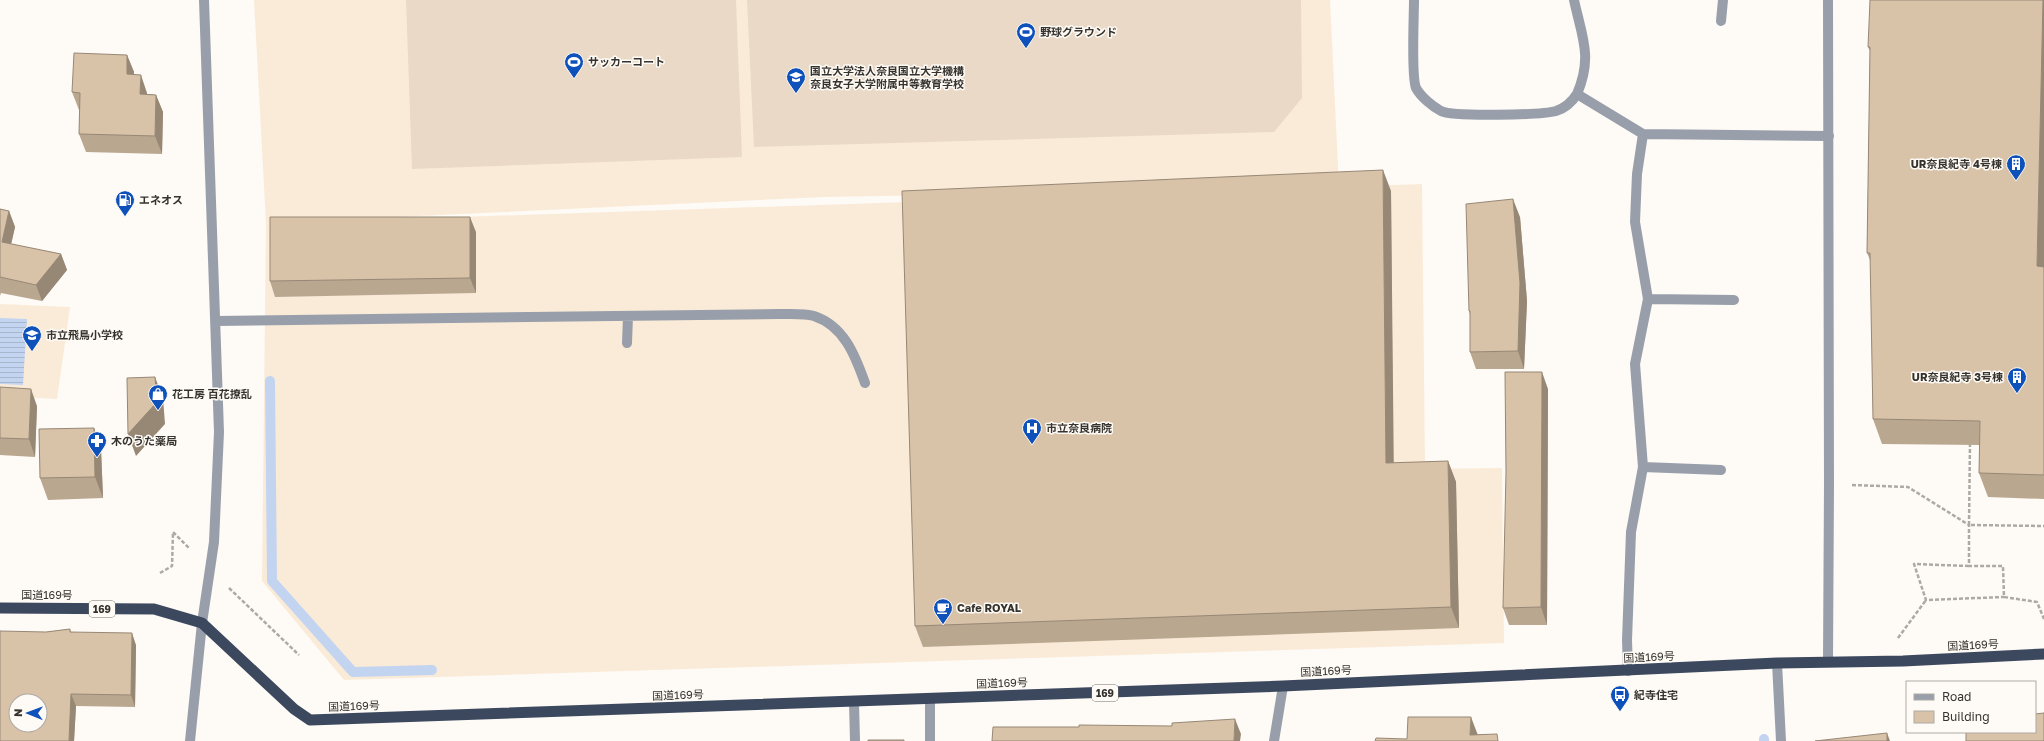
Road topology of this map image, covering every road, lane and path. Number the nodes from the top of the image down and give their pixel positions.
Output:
1 (204, 0) edge
2 (1414, 0) edge
3 (1574, 0) edge
4 (1723, 0) edge
5 (1828, 0) edge
6 (1721, 21) dead end
7 (1577, 94) junction
8 (1643, 134) junction
9 (1829, 136) junction
10 (1648, 299) junction
11 (1734, 300) dead end
12 (628, 316) junction
13 (216, 321) junction
14 (627, 343) dead end
15 (865, 383) dead end
16 (1970, 439) edge
17 (1643, 467) junction
18 (1721, 470) dead end
19 (1829, 485) junction
20 (1969, 525) junction
21 (2044, 526) edge
22 (1969, 566) junction
23 (2004, 597) junction
24 (1926, 600) junction
25 (0, 608) edge
26 (2044, 619) edge
27 (202, 623) junction
28 (2044, 654) edge
29 (1881, 661) junction
30 (1828, 662) junction
31 (1777, 663) junction
32 (1628, 671) junction
33 (1283, 686) junction
34 (930, 699) junction
35 (854, 702) junction
36 (190, 741) edge
37 (855, 741) edge
38 (930, 741) edge
39 (1274, 741) edge
40 (1781, 741) edge

1 - 13 street
2 - 7 street
3 - 7 street
4 - 6 street
5 - 9 street
7 - 8 street
8 - 9 street
8 - 10 street
9 - 19 street
10 - 11 street
10 - 17 street
12 - 13 street
12 - 14 street
12 - 15 street
13 - 27 street
16 - 20 path
17 - 18 street
17 - 32 street
19 - 20 path
19 - 30 street
20 - 21 path
20 - 22 path
22 - 23 path
22 - 24 path
23 - 24 path
23 - 26 path
24 - 29 path
25 - 27 highway, 国道169号 / 169
27 - 35 highway, 国道169号 / 169
27 - 36 street
28 - 29 highway, 国道169号 / 169
29 - 30 highway, 国道169号 / 169
30 - 31 highway, 国道169号 / 169
31 - 32 highway, 国道169号 / 169
31 - 40 street
32 - 33 highway, 国道169号 / 169
33 - 34 highway, 国道169号 / 169
33 - 39 street
34 - 35 highway, 国道169号 / 169
34 - 38 street
35 - 37 street

